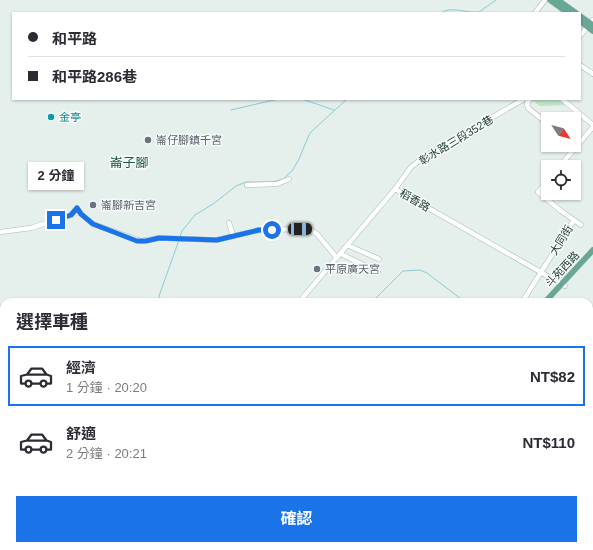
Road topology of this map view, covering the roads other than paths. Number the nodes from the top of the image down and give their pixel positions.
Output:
1 (545, 0) edge
2 (550, 0) edge
3 (558, 0) edge
4 (536, 12) edge
5 (567, 12) edge
6 (575, 12) edge
7 (581, 17) edge
8 (581, 21) edge
9 (591, 24) edge
10 (593, 31) edge
11 (581, 35) edge
12 (581, 66) edge
13 (593, 74) edge
14 (522, 100) edge
15 (529, 100) edge
16 (563, 100) edge
17 (541, 118) edge
18 (593, 126) edge
19 (581, 139) edge
20 (289, 179) dead end
21 (247, 185) dead end
22 (396, 189) junction
23 (548, 200) edge
24 (574, 220) junction
25 (229, 223) dead end
26 (582, 225) dead end
27 (0, 232) edge
28 (233, 236) junction
29 (347, 244) junction
30 (593, 250) edge
31 (593, 255) edge
32 (339, 256) junction
33 (379, 259) dead end
34 (378, 272) dead end
35 (541, 272) junction
36 (563, 285) junction
37 (302, 298) edge
38 (525, 298) edge
39 (549, 298) edge
40 (552, 298) edge

1 - 4 street
2 - 5 main road
3 - 6 main road
7 - 9 main road
8 - 9 main road
9 - 10 main road
9 - 11 street
12 - 13 street
14 - 22 street, 彰水路三段352巷
15 - 17 street
16 - 18 street
18 - 19 street
20 - 21 street
22 - 29 street, 稻香路
22 - 35 street, 稻香路
23 - 24 street, 大同街
24 - 26 street
24 - 35 street, 大同街
25 - 28 street
27 - 28 street
28 - 32 street
29 - 32 street, 稻香路
29 - 33 street
30 - 36 main road, 斗苑西路
31 - 36 main road, 斗苑西路
32 - 34 street
32 - 37 street, 稻香路
35 - 36 street, 稻香路
35 - 38 street, 大同街
36 - 39 main road, 斗苑西路
36 - 40 main road, 斗苑西路

